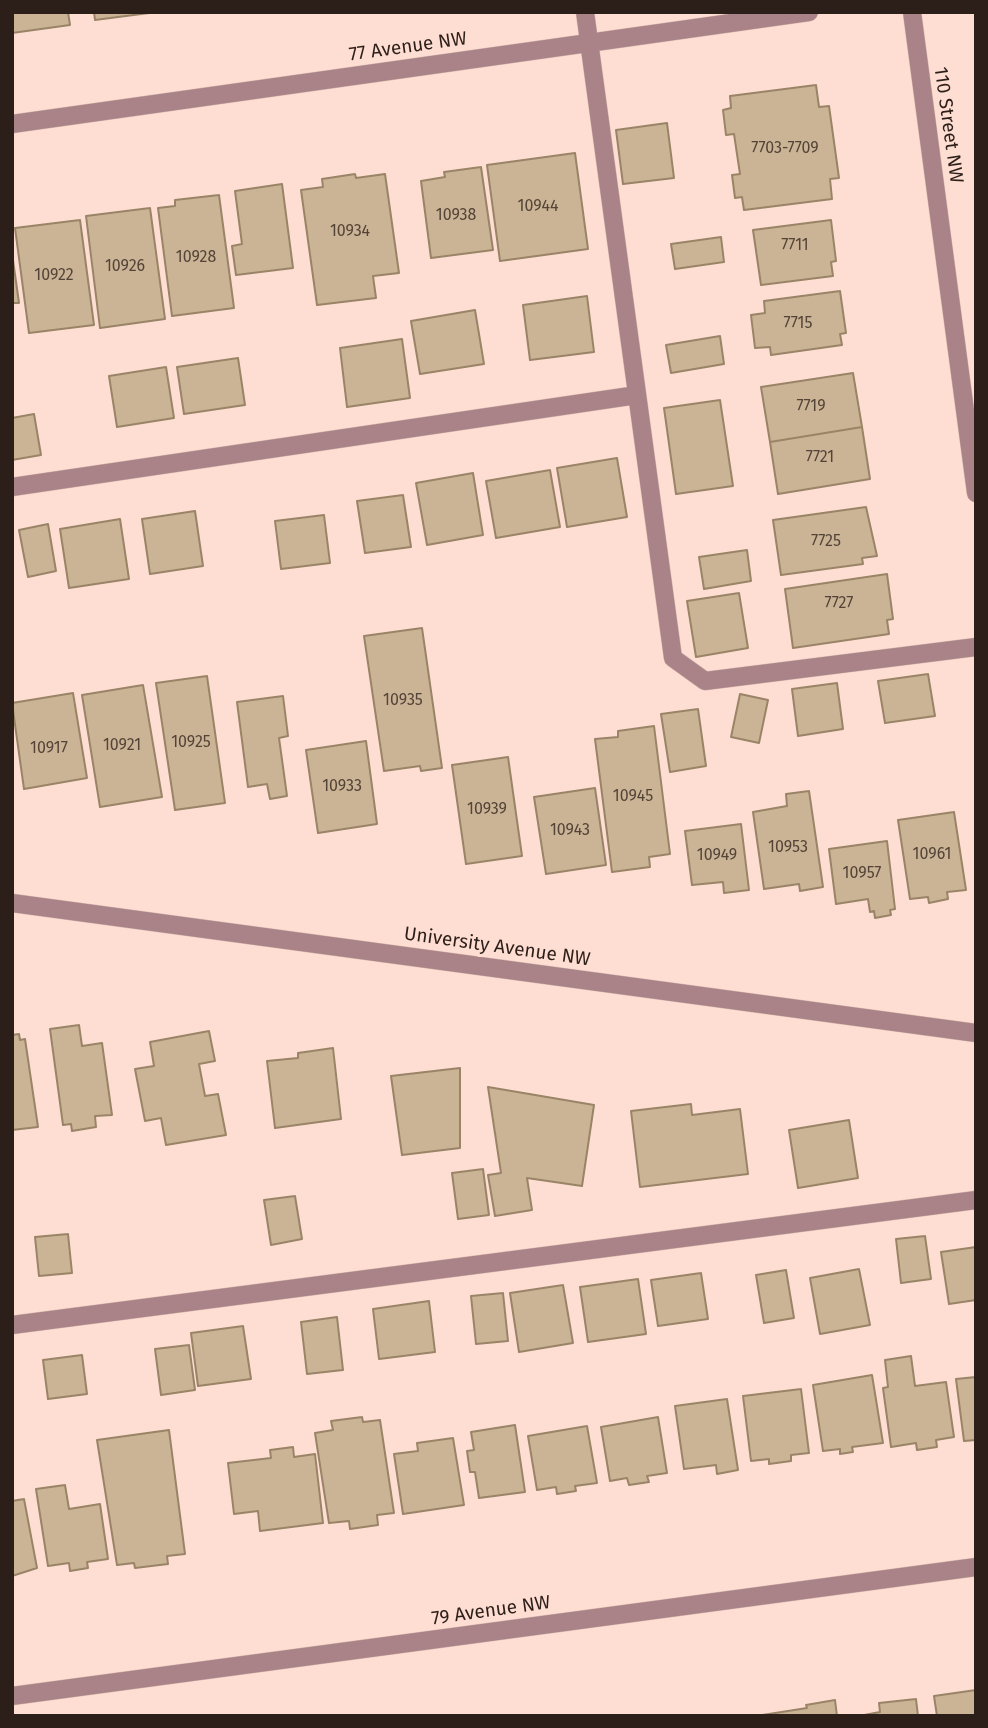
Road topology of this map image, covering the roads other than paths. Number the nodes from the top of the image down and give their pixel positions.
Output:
1 (585, 12) edge
2 (809, 12) edge
3 (912, 12) edge
4 (588, 43) junction
5 (12, 124) edge
6 (637, 395) junction
7 (12, 487) edge
8 (976, 493) edge
9 (976, 647) edge
10 (12, 903) edge
11 (976, 1033) edge
12 (976, 1200) edge
13 (12, 1325) edge
14 (976, 1567) edge
15 (12, 1696) edge

1 - 4 street
2 - 4 street, 77 Avenue NW
3 - 8 street, 110 Street NW
4 - 5 street, 77 Avenue NW
4 - 6 street
6 - 7 street
6 - 9 street
10 - 11 street, University Avenue NW
12 - 13 street
14 - 15 street, 79 Avenue NW

